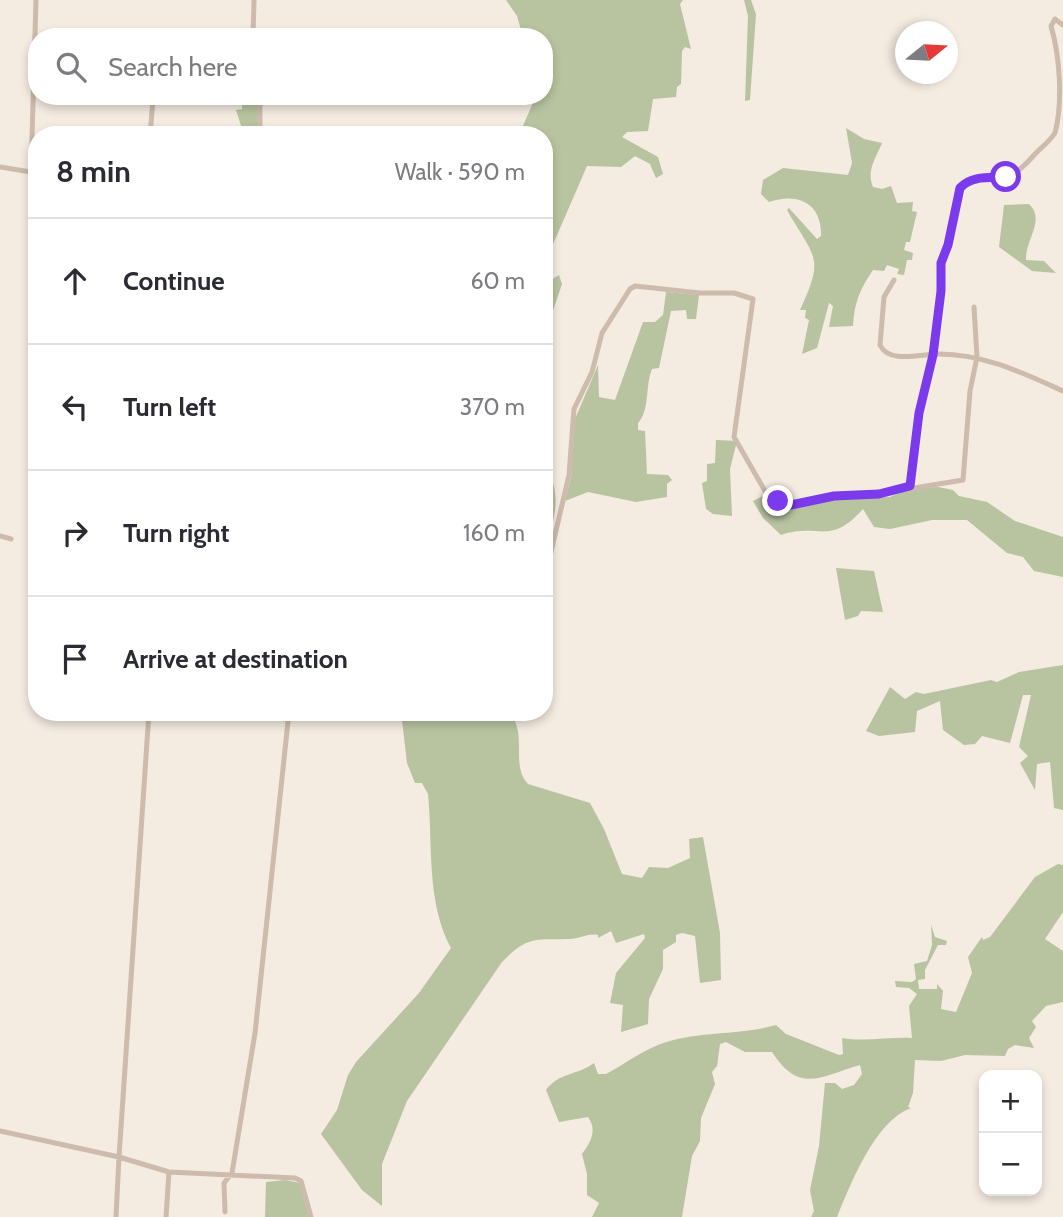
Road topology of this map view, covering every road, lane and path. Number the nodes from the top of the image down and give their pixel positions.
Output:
1 (36, 0) edge
2 (254, 0) edge
3 (1063, 25) edge
4 (36, 28) edge
5 (253, 28) edge
6 (35, 105) edge
7 (153, 105) edge
8 (260, 105) edge
9 (35, 126) edge
10 (151, 126) edge
11 (260, 126) edge
12 (0, 167) edge
13 (28, 172) edge
14 (894, 280) dead end
15 (974, 307) dead end
16 (933, 355) junction
17 (977, 357) junction
18 (1063, 391) edge
19 (910, 486) junction
20 (0, 536) edge
21 (11, 539) dead end
22 (553, 543) edge
23 (148, 721) edge
24 (288, 721) edge
25 (0, 1132) edge
26 (120, 1157) junction
27 (169, 1172) junction
28 (229, 1177) junction
29 (225, 1212) dead end
30 (116, 1217) edge
31 (166, 1217) edge
32 (311, 1217) edge

1 - 4 street
2 - 5 street
3 - 16 street
6 - 9 street
7 - 10 street
8 - 11 street
12 - 13 street
14 - 16 street
15 - 17 street
16 - 17 street
16 - 19 street
17 - 18 street
17 - 19 street
19 - 22 street
20 - 21 street
23 - 26 street
24 - 28 street
25 - 26 street
26 - 27 street
26 - 30 street
27 - 28 street
27 - 31 street
28 - 29 street
28 - 32 street

